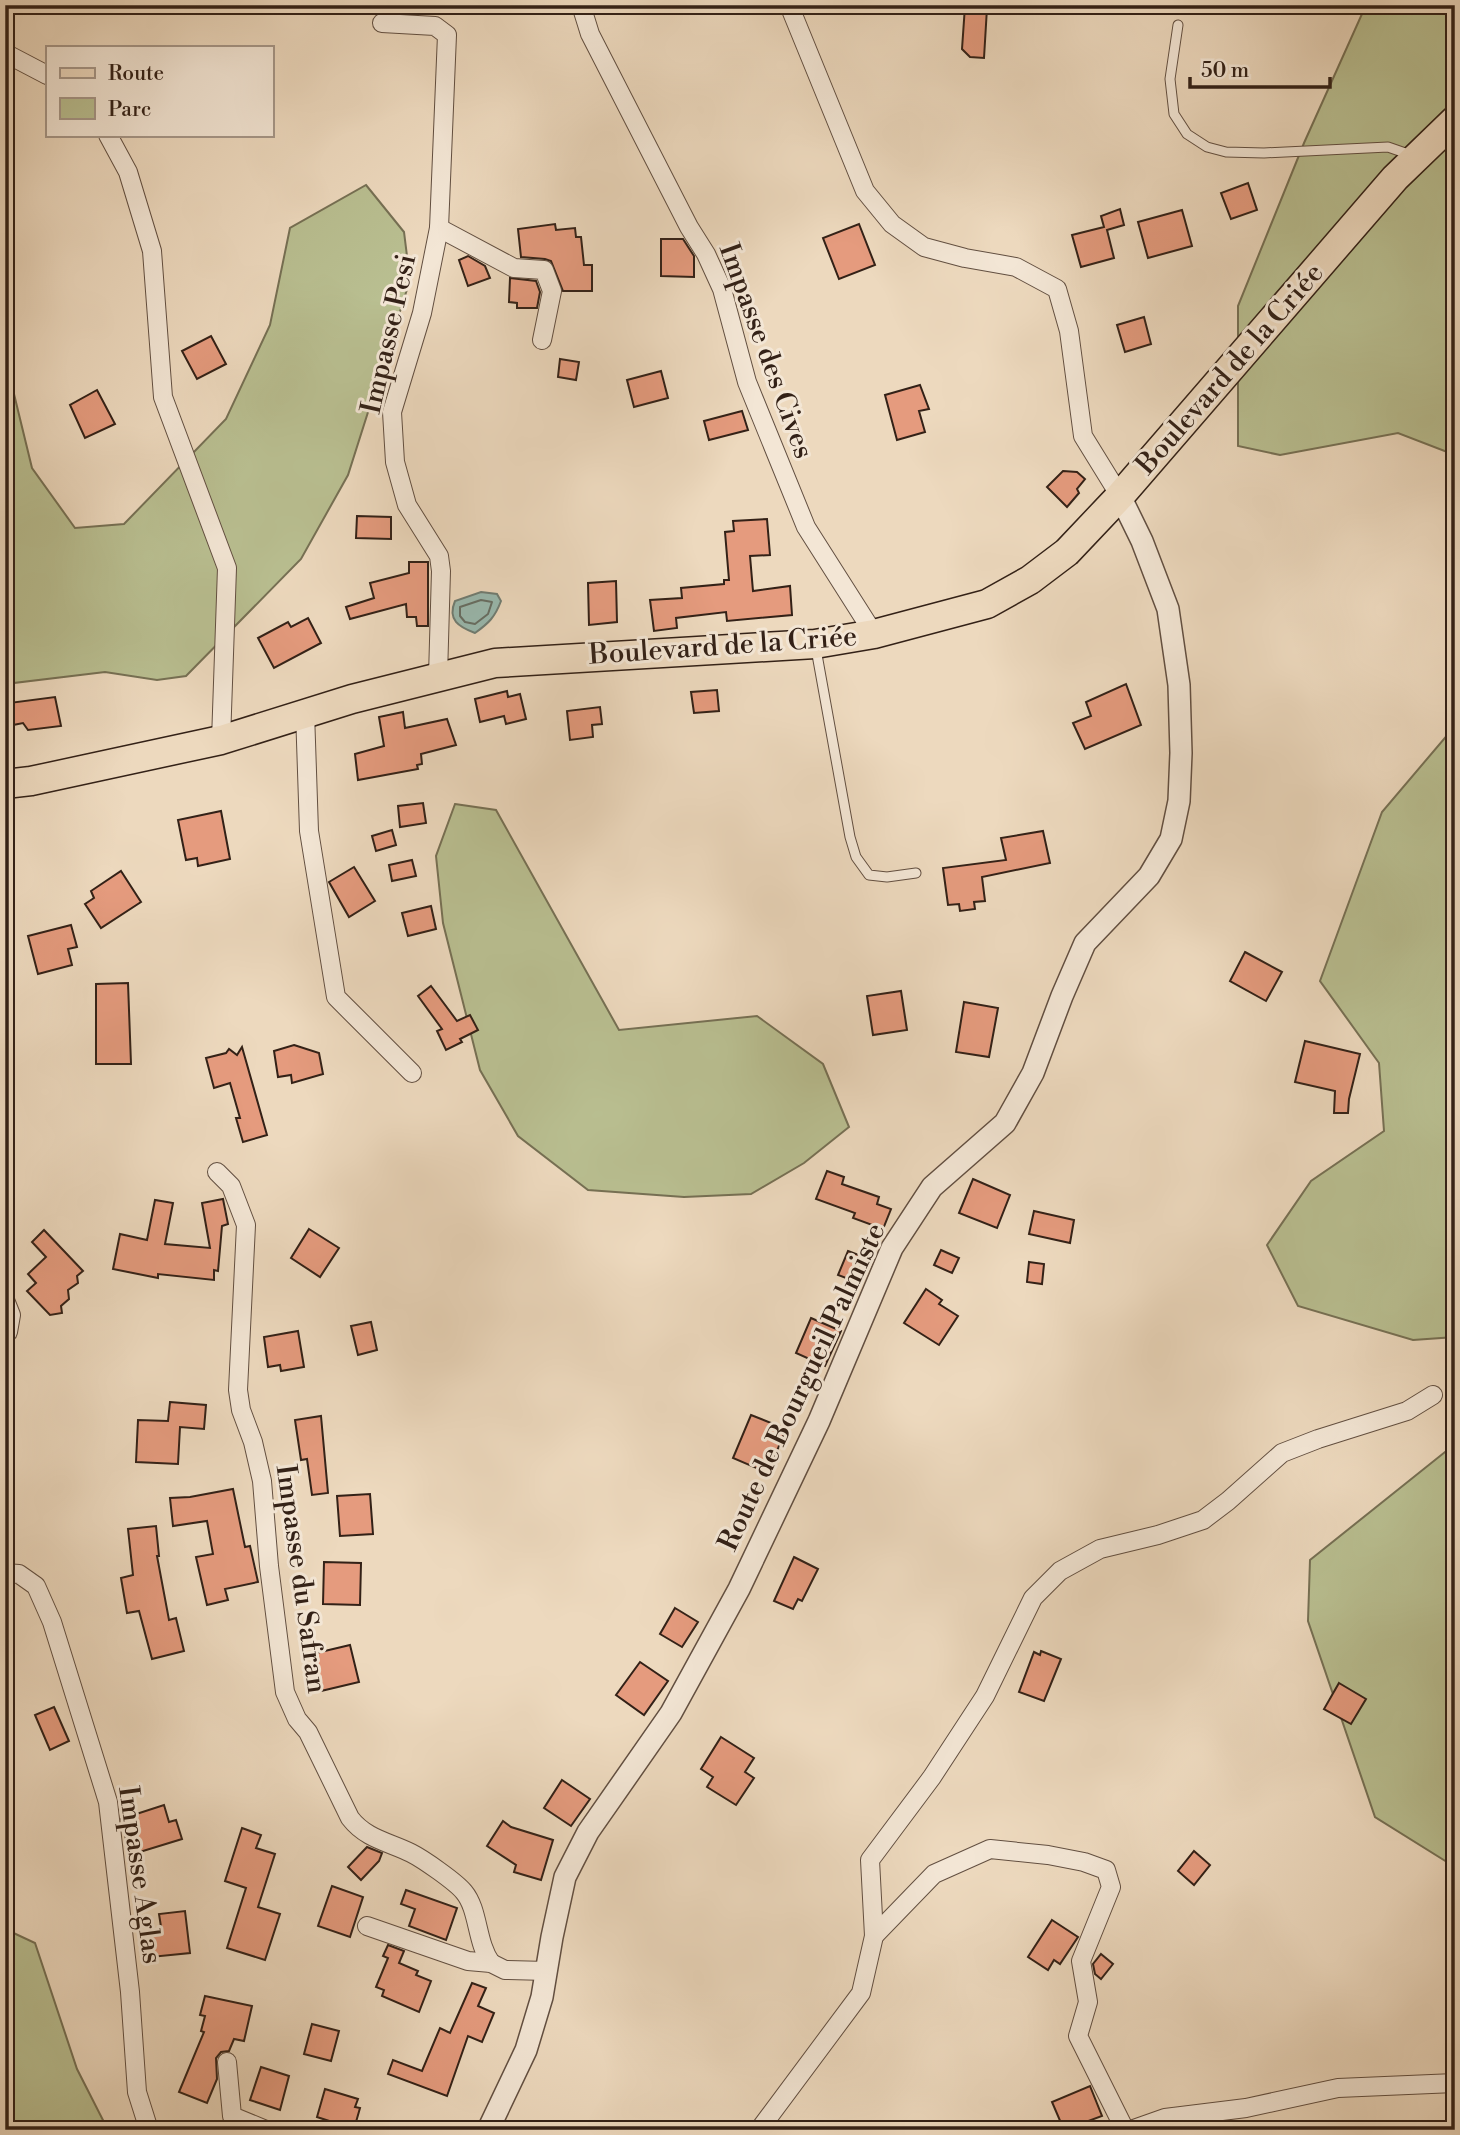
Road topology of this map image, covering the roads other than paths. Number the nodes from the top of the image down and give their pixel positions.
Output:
1 (580, 5) edge
2 (789, 5) edge
3 (382, 23) dead end
4 (1178, 25) dead end
5 (5, 53) edge
6 (46, 74) edge
7 (1455, 120) edge
8 (109, 136) edge
9 (1416, 157) junction
10 (439, 228) junction
11 (542, 340) dead end
12 (1120, 496) junction
13 (874, 634) junction
14 (815, 644) junction
15 (439, 676) junction
16 (305, 712) junction
17 (221, 740) junction
18 (5, 784) edge
19 (916, 873) dead end
20 (412, 1073) dead end
21 (217, 1172) dead end
22 (5, 1300) edge
23 (5, 1334) edge
24 (1433, 1395) dead end
25 (5, 1573) edge
26 (367, 1926) dead end
27 (874, 1936) junction
28 (491, 1963) junction
29 (547, 1971) junction
30 (227, 2062) dead end
31 (1455, 2083) edge
32 (149, 2130) edge
33 (266, 2130) edge
34 (488, 2130) edge
35 (759, 2130) edge
36 (1125, 2130) edge
37 (1131, 2130) edge

1 - 13 street, Impasse des Cives
2 - 12 street
3 - 10 street, Impasse Pesi
4 - 9 lane
5 - 6 street
7 - 9 main road, Boulevard de la Criée
8 - 17 street
9 - 12 main road, Boulevard de la Criée
10 - 11 street
10 - 15 street, Impasse Pesi
12 - 13 main road, Boulevard de la Criée
12 - 29 street, Route de Bourgueil Palmiste
13 - 14 main road, Boulevard de la Criée
14 - 15 main road, Boulevard de la Criée
14 - 19 lane
15 - 16 main road, Boulevard de la Criée
16 - 17 main road, Boulevard de la Criée
16 - 20 street
17 - 18 main road, Boulevard de la Criée
21 - 28 street, Impasse du Safran
22 - 23 street
24 - 27 street
25 - 32 street, Impasse Aglas
26 - 28 street
27 - 35 street
27 - 36 street
28 - 29 street
29 - 34 street, Route de Bourgueil Palmiste
30 - 33 street
31 - 37 street

